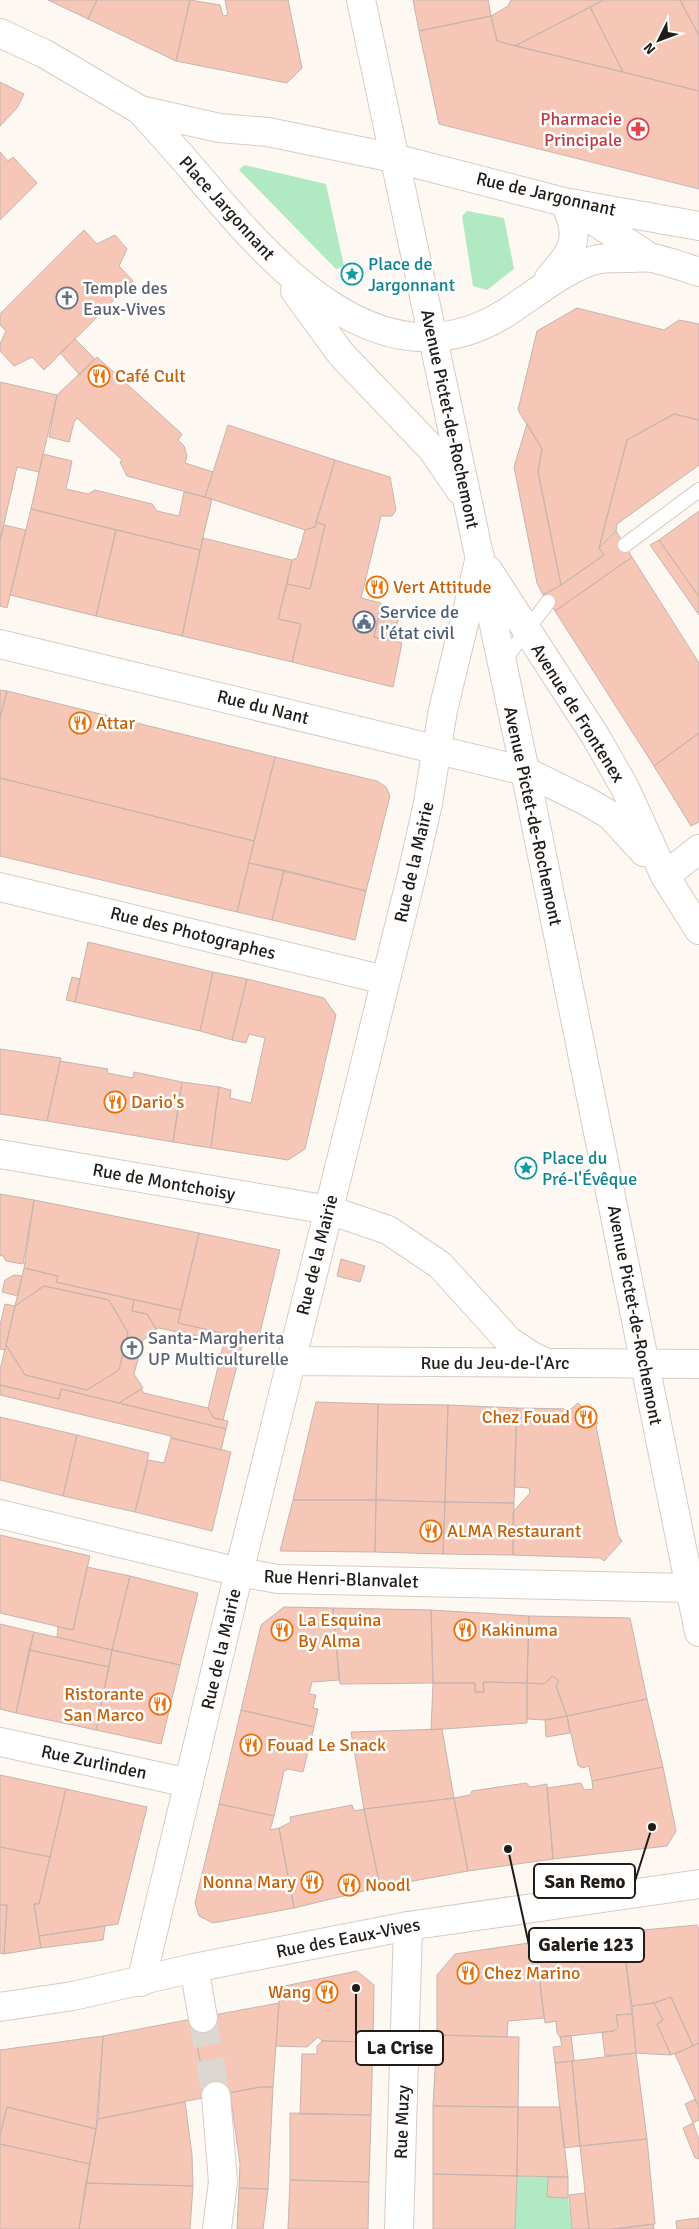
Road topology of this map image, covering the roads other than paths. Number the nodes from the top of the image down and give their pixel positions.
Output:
1 (361, 0) edge
2 (0, 33) edge
3 (140, 110) junction
4 (394, 158) junction
5 (564, 202) junction
6 (699, 226) edge
7 (651, 258) junction
8 (273, 260) junction
9 (699, 272) edge
10 (532, 297) junction
11 (432, 337) junction
12 (699, 490) edge
13 (469, 507) junction
14 (625, 545) dead end
15 (480, 557) junction
16 (548, 602) dead end
17 (527, 630) junction
18 (0, 644) edge
19 (502, 663) junction
20 (436, 749) junction
21 (525, 772) junction
22 (699, 849) edge
23 (665, 876) junction
24 (0, 887) edge
25 (699, 930) edge
26 (385, 980) junction
27 (0, 1154) edge
28 (328, 1210) junction
29 (291, 1361) junction
30 (546, 1363) junction
31 (645, 1364) junction
32 (699, 1364) edge
33 (0, 1514) edge
34 (239, 1572) junction
35 (690, 1588) junction
36 (699, 1632) edge
37 (0, 1742) edge
38 (189, 1783) junction
39 (699, 1884) edge
40 (408, 1926) junction
41 (194, 1968) junction
42 (141, 1982) junction
43 (0, 2007) edge
44 (203, 2018) tunnel mouth
45 (216, 2096) tunnel mouth
46 (217, 2229) edge
47 (399, 2229) edge

1 - 4 street, Avenue Pictet-de-Rochemont
2 - 3 street
3 - 4 street
3 - 8 street, Place Jargonnant
4 - 5 street, Rue de Jargonnant
4 - 11 street, Avenue Pictet-de-Rochemont
5 - 6 street, Rue de Jargonnant
5 - 7 street
5 - 10 street
7 - 9 street
7 - 10 street
8 - 11 street, Place Jargonnant
8 - 13 street
10 - 11 street
11 - 13 street, Avenue Pictet-de-Rochemont
12 - 14 lane
13 - 15 street, Avenue Pictet-de-Rochemont
15 - 17 street, Avenue de Frontenex
15 - 19 street, Avenue Pictet-de-Rochemont
15 - 20 street, Rue de la Mairie
16 - 17 lane
17 - 19 lane
17 - 23 street, Avenue de Frontenex
18 - 20 street, Rue du Nant
19 - 21 street, Avenue Pictet-de-Rochemont
20 - 21 street, Rue du Nant
20 - 26 street, Rue de la Mairie
21 - 23 street, Avenue de Frontenex
21 - 31 street, Avenue Pictet-de-Rochemont
22 - 23 street
23 - 25 street, Avenue de Frontenex
24 - 26 street, Rue des Photographes
26 - 28 street, Rue de la Mairie
27 - 28 street, Rue de Montchoisy
28 - 29 street, Rue de la Mairie
28 - 30 street
29 - 30 street, Rue du Jeu-de-l'Arc
29 - 34 street, Rue de la Mairie
30 - 31 street, Rue du Jeu-de-l'Arc
31 - 32 street, Rue du Jeu-de-l'Arc
31 - 35 street, Avenue Pictet-de-Rochemont
33 - 34 street, Rue Henri-Blanvalet
34 - 35 street, Rue Henri-Blanvalet
34 - 38 street, Rue de la Mairie
35 - 36 street, Avenue Pictet-de-Rochemont
37 - 38 street, Rue Zurlinden
38 - 42 street, Rue de la Mairie
39 - 40 street, Rue des Eaux-Vives
40 - 41 street, Rue des Eaux-Vives
40 - 47 street, Rue Muzy
41 - 42 street, Rue des Eaux-Vives
41 - 44 street
42 - 43 street, Rue des Eaux-Vives
45 - 46 street

